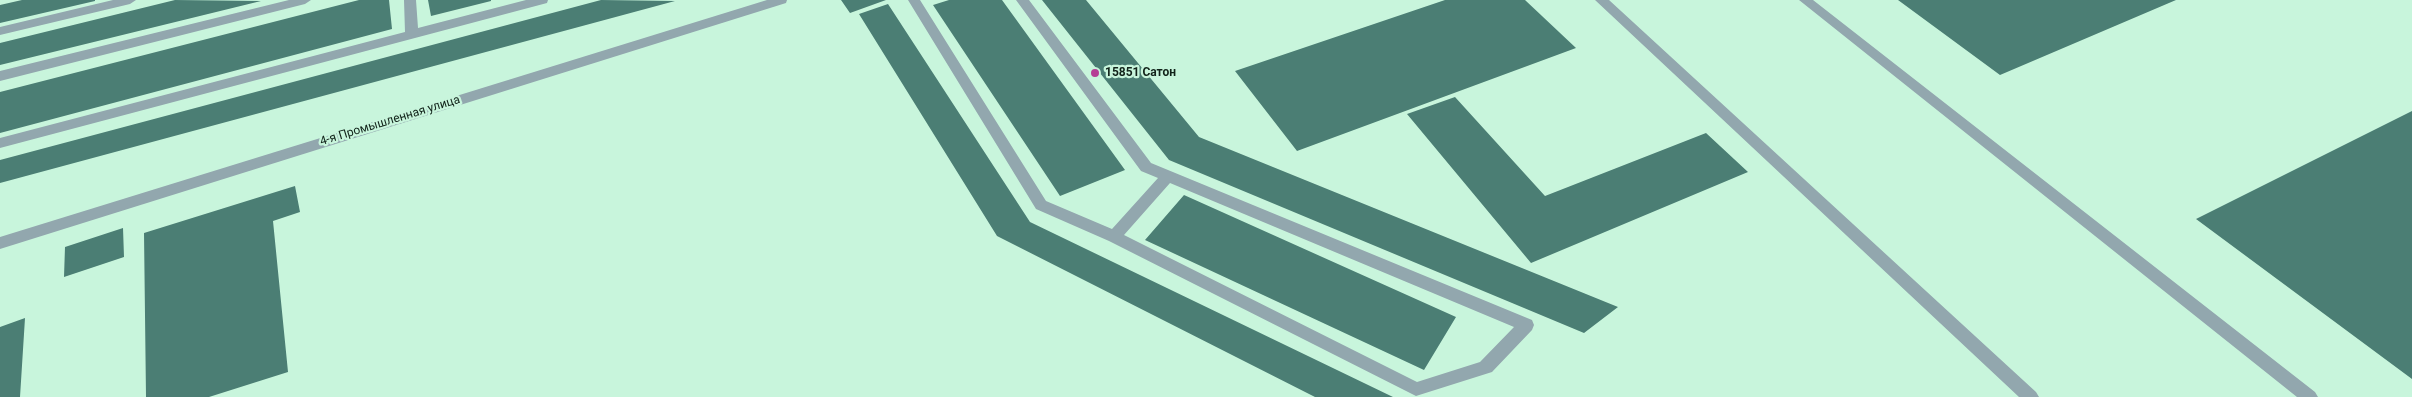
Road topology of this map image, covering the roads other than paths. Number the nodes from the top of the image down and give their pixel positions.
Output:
1 (130, 0) edge
2 (305, 0) edge
3 (410, 0) edge
4 (542, 0) edge
5 (781, 0) edge
6 (914, 0) edge
7 (1022, 0) edge
8 (1601, 0) edge
9 (1805, 0) edge
10 (0, 31) edge
11 (412, 34) junction
12 (0, 76) edge
13 (0, 144) edge
14 (1168, 176) junction
15 (1114, 238) junction
16 (0, 243) edge
17 (2030, 397) edge
18 (2309, 397) edge

1 - 10 street
2 - 12 street
3 - 11 street
4 - 11 street
5 - 16 street, 4-я Промышленная улица
6 - 15 street
7 - 14 street
8 - 17 street
9 - 18 street
11 - 13 street
14 - 15 street
14 - 15 street

